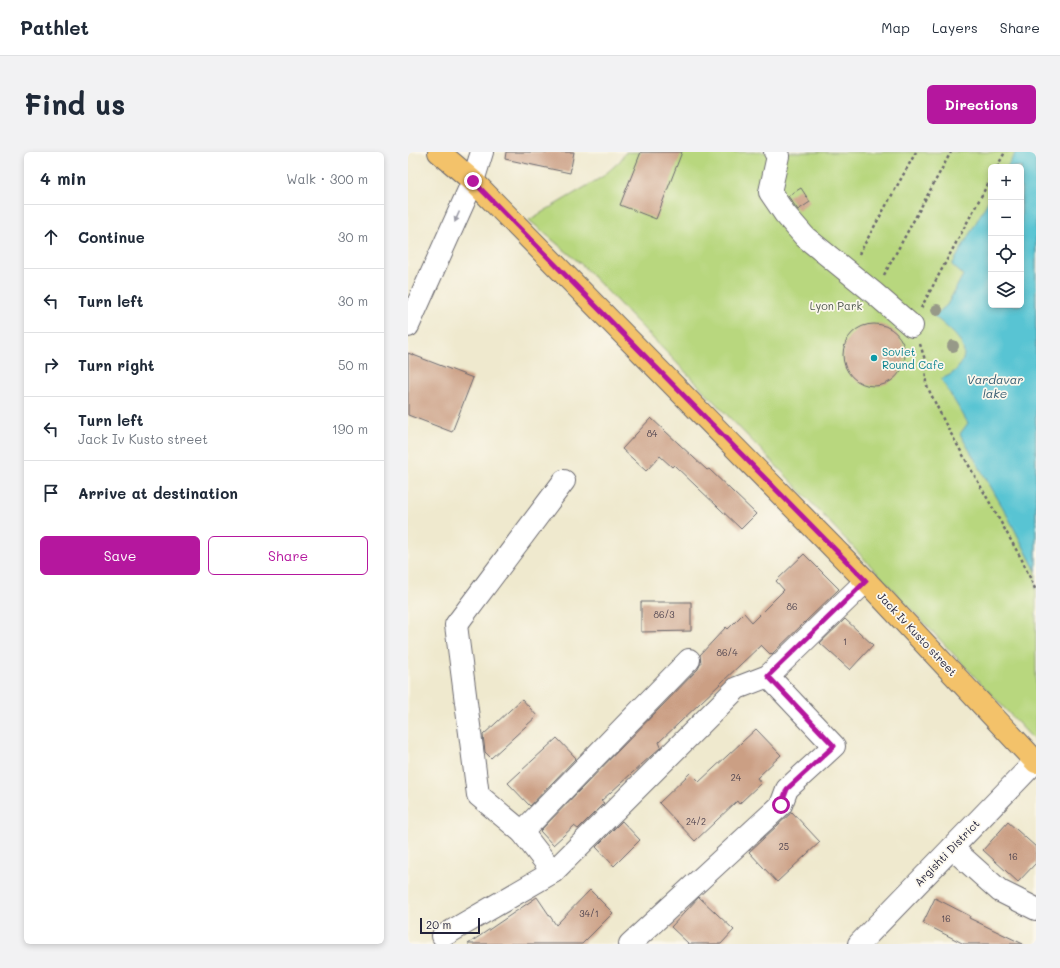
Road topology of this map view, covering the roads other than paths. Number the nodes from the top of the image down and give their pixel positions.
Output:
1 (439, 152) edge
2 (482, 152) edge
3 (775, 152) edge
4 (473, 181) junction
5 (408, 326) edge
6 (912, 326) road end
7 (564, 481) dead end
8 (866, 581) junction
9 (689, 660) dead end
10 (768, 676) junction
11 (1036, 762) edge
12 (522, 832) junction
13 (952, 848) junction
14 (553, 872) junction
15 (1036, 909) edge
16 (443, 936) dead end
17 (630, 944) edge
18 (859, 944) edge

1 - 4 main road, Jack Iv Kusto street
2 - 4 street
3 - 6 street
4 -> 5 street
4 - 8 main road, Jack Iv Kusto street
7 - 12 street
8 - 10 street
8 - 11 main road, Jack Iv Kusto street
9 - 12 street
10 - 14 street
10 - 17 street
11 - 13 street, Argishti District
12 - 14 street
13 - 15 street
13 - 18 street, Argishti District
14 - 16 street

